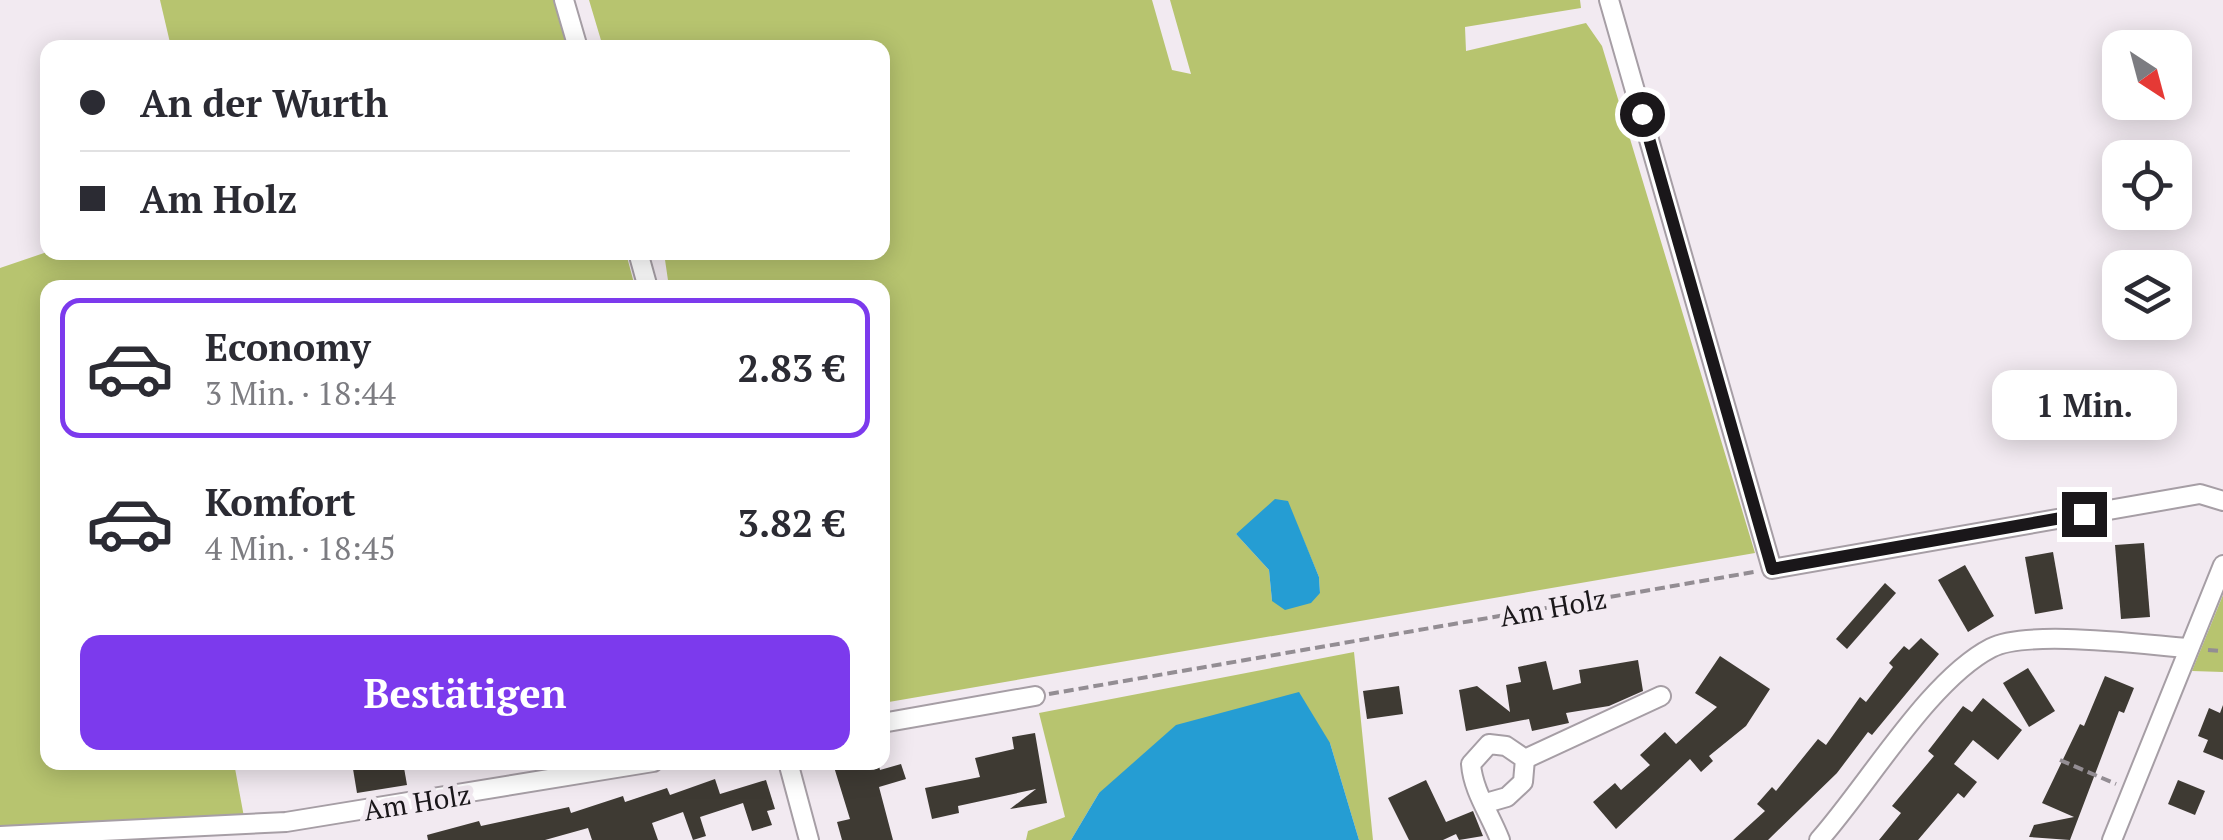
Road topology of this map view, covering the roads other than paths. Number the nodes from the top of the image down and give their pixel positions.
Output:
1 (564, 0) edge
2 (1610, 0) edge
3 (576, 40) edge
4 (2223, 502) edge
5 (2223, 565) edge
6 (2189, 648) junction
7 (1035, 696) road end
8 (1662, 696) dead end
9 (890, 722) edge
10 (1525, 759) junction
11 (605, 770) edge
12 (790, 770) edge
13 (1486, 804) junction
14 (0, 836) edge
15 (809, 840) edge
16 (1500, 840) edge
17 (1819, 840) edge
18 (2112, 840) edge

1 - 3 street
2 - 4 street
5 - 6 street
6 - 17 street
6 - 18 street
7 - 9 street
8 - 10 street
10 - 13 street
10 - 13 street
11 - 14 street, Am Holz
12 - 15 street
13 - 16 street

